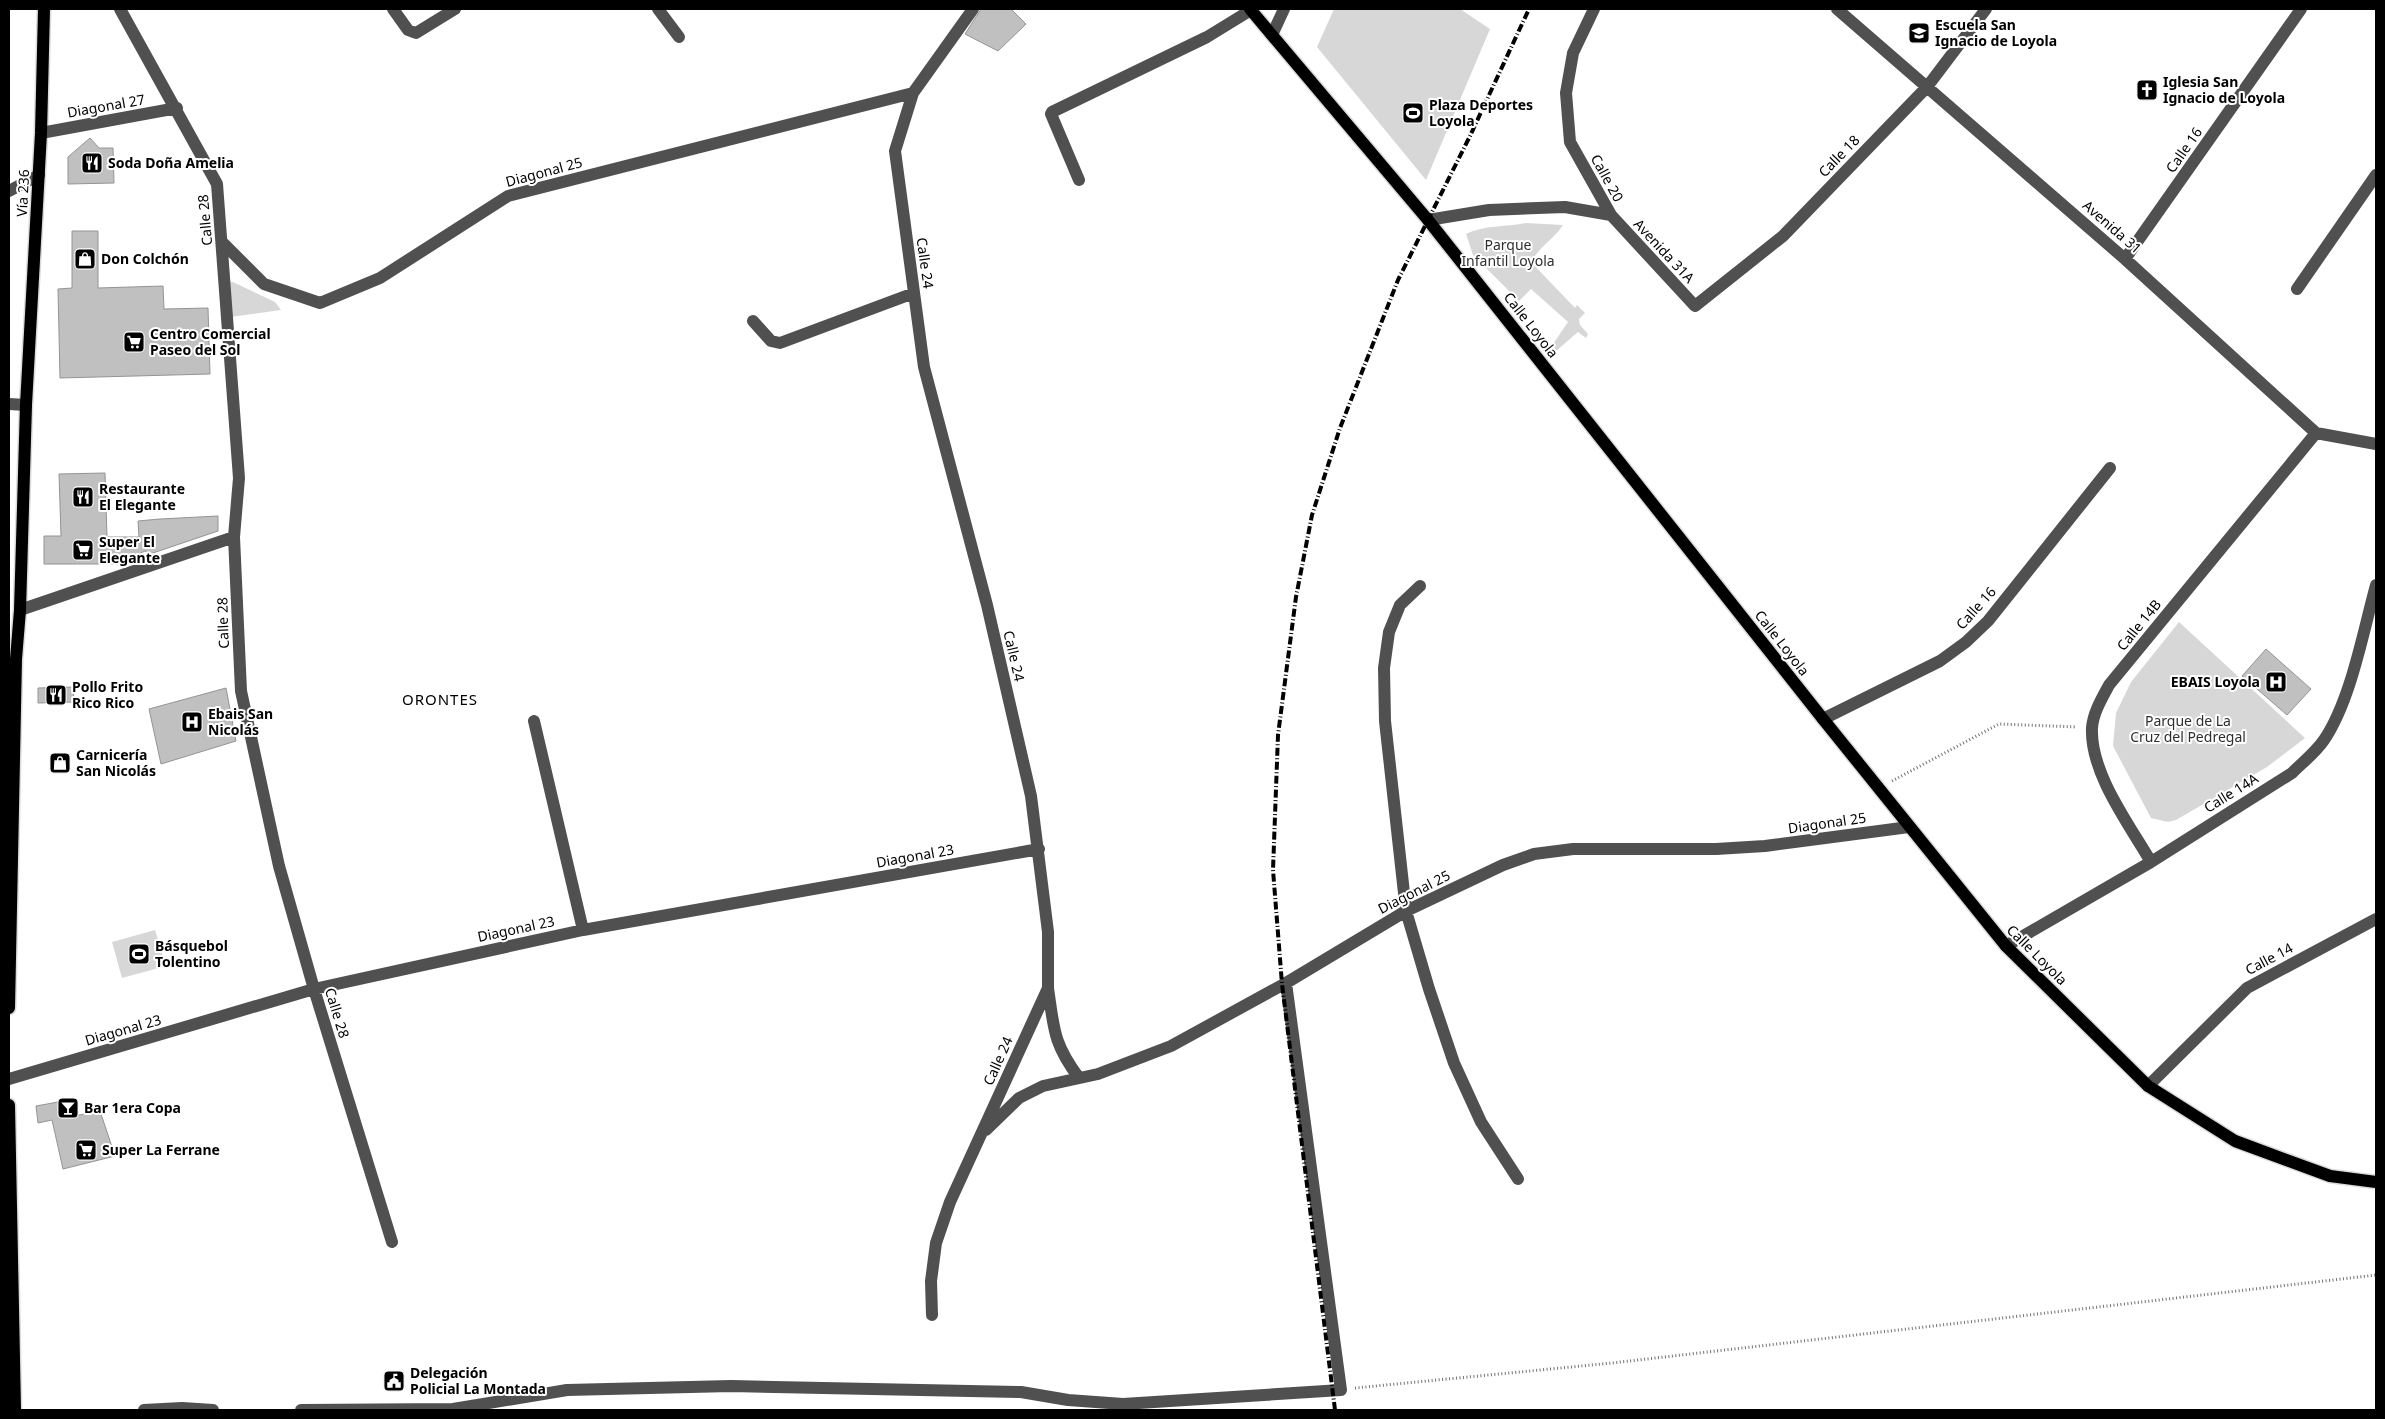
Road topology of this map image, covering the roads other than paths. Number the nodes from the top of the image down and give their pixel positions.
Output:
1 (44, 9) edge
2 (120, 9) edge
3 (393, 9) edge
4 (455, 9) edge
5 (658, 9) edge
6 (973, 9) edge
7 (1251, 9) edge
8 (1284, 9) edge
9 (1594, 9) edge
10 (1837, 9) edge
11 (1986, 9) edge
12 (2302, 9) edge
13 (1272, 35) junction
14 (678, 37) dead end
15 (1927, 87) junction
16 (912, 94) junction
17 (177, 108) junction
18 (41, 133) junction
19 (39, 175) junction
20 (2376, 175) edge
21 (1079, 180) dead end
22 (9, 191) edge
23 (1611, 215) junction
24 (1428, 220) junction
25 (222, 242) junction
26 (2125, 259) junction
27 (2297, 289) dead end
28 (914, 293) junction
29 (1695, 306) joint
30 (753, 321) dead end
31 (9, 404) edge
32 (26, 404) junction
33 (2316, 433) junction
34 (2376, 444) edge
35 (2110, 468) dead end
36 (234, 537) junction
37 (2376, 585) edge
38 (1420, 586) dead end
39 (20, 610) junction
40 (12, 659) edge
41 (1823, 719) junction
42 (534, 721) dead end
43 (1909, 827) junction
44 (1039, 849) junction
45 (2151, 862) junction
46 (1406, 911) junction
47 (2376, 919) edge
48 (583, 930) junction
49 (2006, 946) junction
50 (1286, 983) junction
51 (1048, 988) junction
52 (314, 989) junction
53 (9, 1008) edge
54 (1078, 1078) junction
55 (9, 1079) edge
56 (2148, 1086) junction
57 (9, 1105) edge
58 (981, 1134) junction
59 (1518, 1179) dead end
60 (2376, 1182) edge
61 (392, 1242) dead end
62 (932, 1315) dead end
63 (11, 1318) edge
64 (15, 1410) edge
65 (144, 1410) edge
66 (213, 1410) edge
67 (301, 1410) edge

1 - 18 main road, Vía 236
2 - 17 street, Calle 28
3 - 4 street
5 - 14 street
6 - 16 street, Calle 24
7 - 13 main road, Calle Loyola
7 - 21 street
8 - 13 street
9 - 23 street, Calle 20
10 - 15 street, Avenida 31
11 - 15 street, Calle 18
12 - 26 street, Calle 16
13 - 24 main road, Calle Loyola
15 - 26 street, Avenida 31
15 - 29 street, Calle 18
16 - 25 street, Diagonal 25
16 - 28 street, Calle 24
17 - 18 street, Diagonal 27
17 - 25 street, Calle 28
18 - 19 main road, Vía 236
19 - 22 street
19 - 32 main road, Vía 236
20 - 27 street
23 - 24 street, Calle 20
23 - 29 street, Avenida 31A
24 - 41 main road, Calle Loyola
25 - 36 street, Calle 28
26 - 33 street, Avenida 31
28 - 30 street
28 - 44 street, Calle 24
31 - 32 street
32 - 39 main road, Vía 236
33 - 34 street
33 - 45 street, Calle 14B
35 - 41 street, Calle 16
36 - 39 street
36 - 52 street, Calle 28
37 - 45 street, Calle 14A
38 - 46 street
39 - 40 main road, Vía 236
40 - 53 main road, Vía 236
41 - 43 main road, Calle Loyola
42 - 48 street
43 - 46 street, Diagonal 25
43 - 49 main road, Calle Loyola
44 - 48 street, Diagonal 23
44 - 51 street, Calle 24
45 - 49 street, Calle 14A
46 - 50 street, Diagonal 25
46 - 59 street
47 - 56 street, Calle 14
48 - 52 street, Diagonal 23
49 - 56 main road, Calle Loyola
50 - 54 street, Diagonal 25
50 - 67 street
51 - 54 street
51 - 58 street, Calle 24
52 - 55 street, Diagonal 23
52 - 61 street, Calle 28
54 - 58 street, Diagonal 25
56 - 60 main road, Calle Loyola
57 - 63 main road
58 - 62 street, Calle 24
63 - 64 main road
65 - 66 street

